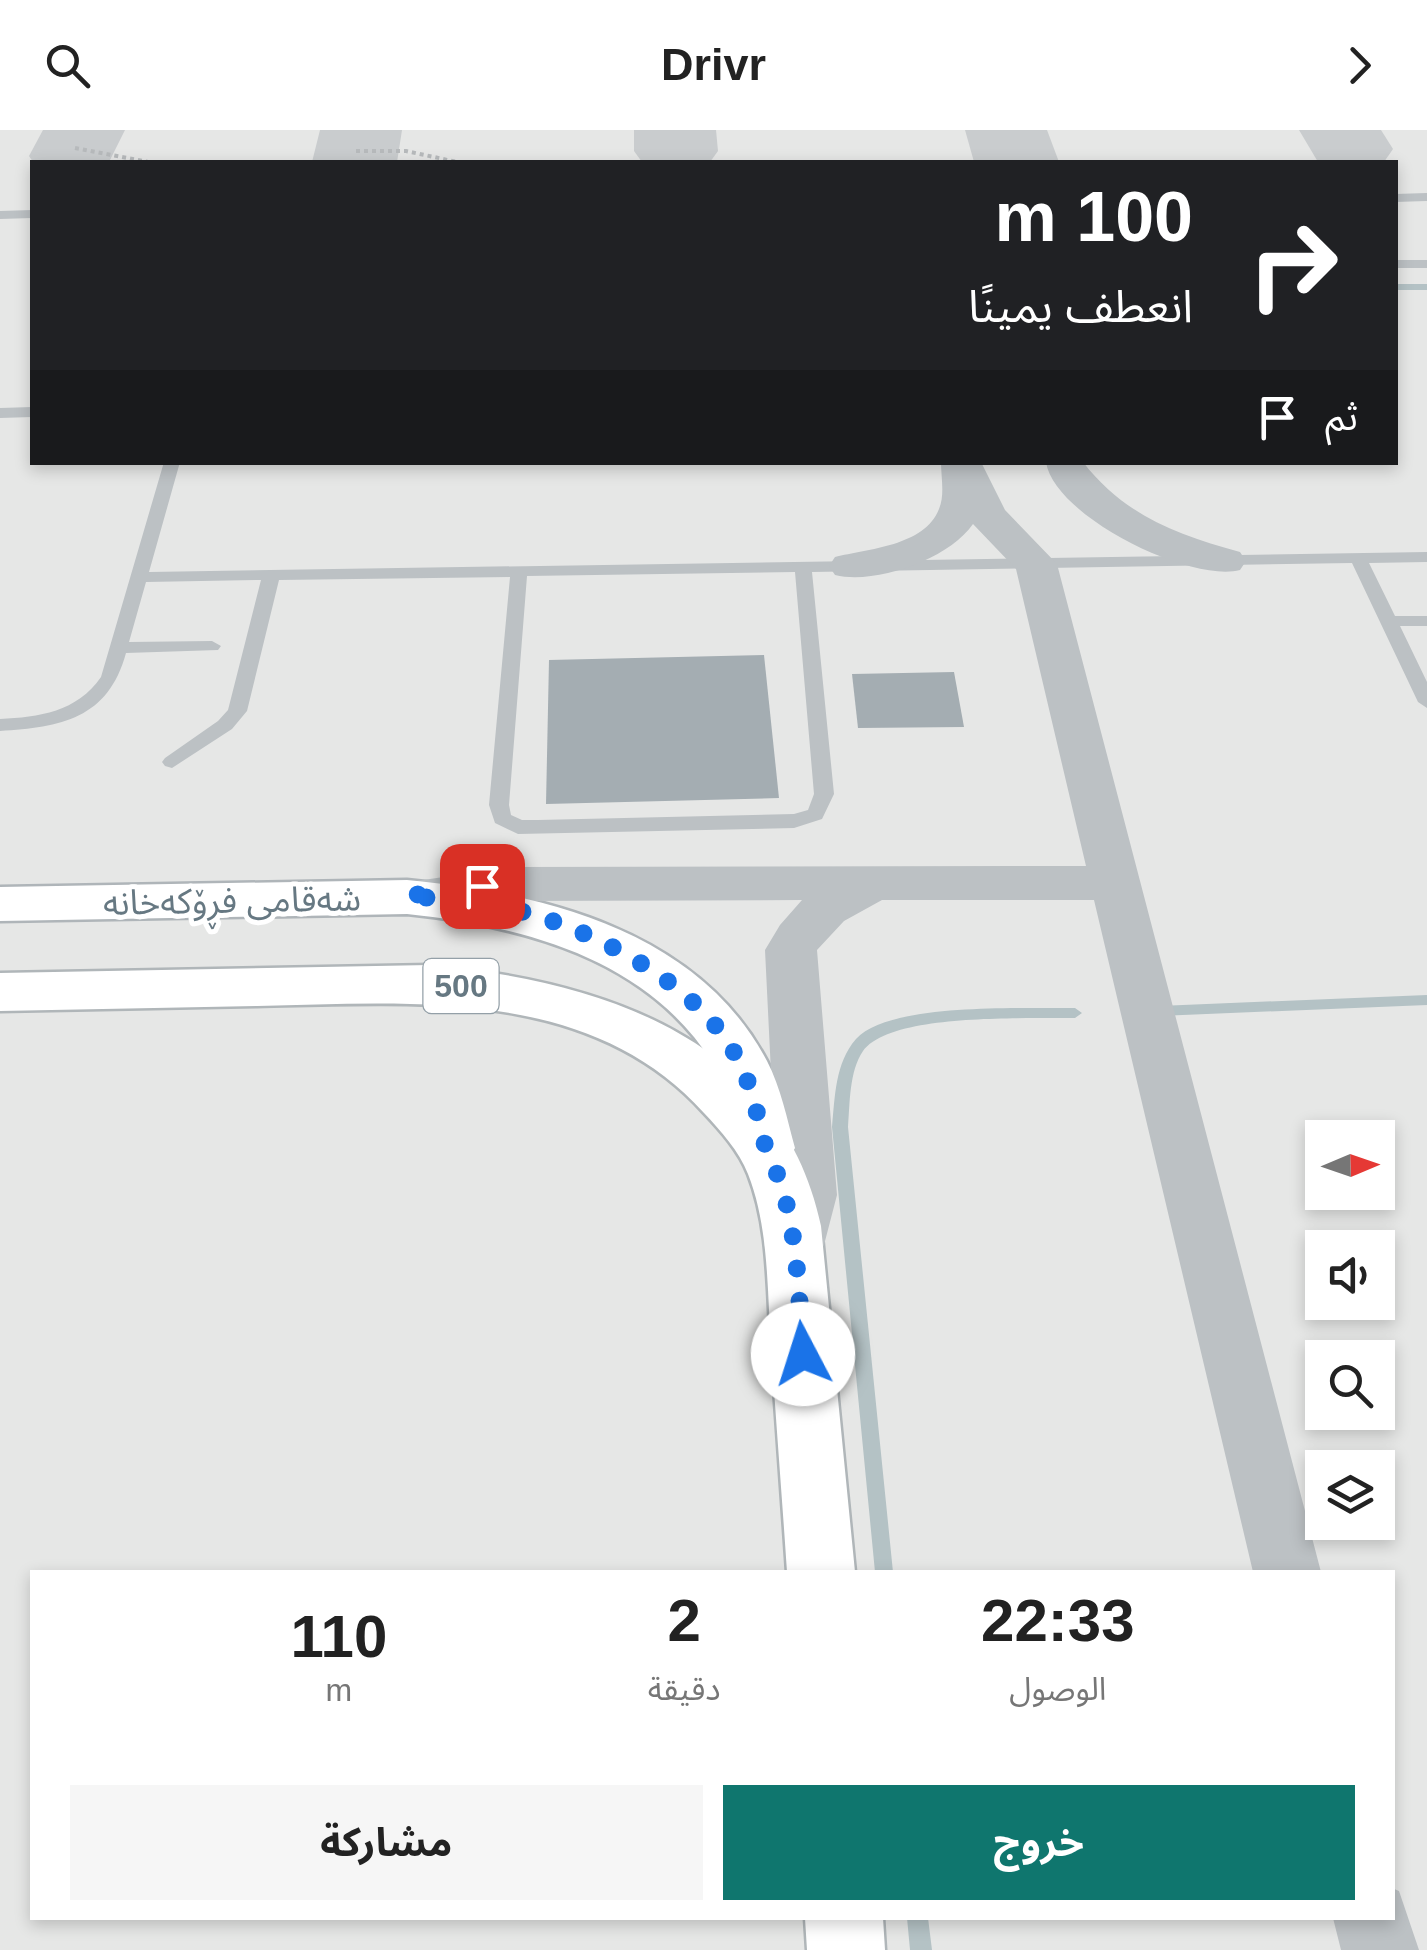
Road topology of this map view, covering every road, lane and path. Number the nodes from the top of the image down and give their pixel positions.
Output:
1 (76, 148) dead end
2 (356, 152) dead end
3 (138, 160) edge
4 (447, 160) edge
5 (1427, 197) edge
6 (1398, 198) edge
7 (30, 214) edge
8 (0, 215) edge
9 (1398, 264) edge
10 (1427, 264) edge
11 (30, 412) edge
12 (0, 413) edge
13 (171, 465) edge
14 (961, 465) edge
15 (961, 465) edge
16 (1063, 465) edge
17 (1064, 465) edge
18 (1427, 557) edge
19 (1358, 558) junction
20 (1226, 560) junction
21 (1036, 564) junction
22 (850, 566) junction
23 (803, 567) junction
24 (519, 572) junction
25 (271, 576) junction
26 (139, 577) junction
27 (1388, 621) junction
28 (1427, 621) edge
29 (212, 646) dead end
30 (118, 648) junction
31 (1427, 702) edge
32 (0, 725) edge
33 (172, 762) dead end
34 (876, 882) junction
35 (1115, 883) junction
36 (406, 896) junction
37 (0, 904) edge
38 (0, 992) edge
39 (766, 1148) junction
40 (794, 1245) junction
41 (821, 1570) edge
42 (1286, 1570) edge
43 (844, 1920) edge
44 (1372, 1920) edge
45 (846, 1950) edge
46 (1380, 1950) edge

1 - 3 path
2 - 4 path
5 - 6 lane
7 - 8 lane
9 - 10 lane
11 - 12 lane
13 - 26 lane
14 - 21 street
15 - 22 street
16 - 21 street
17 - 20 street
18 - 19 lane
19 - 20 lane
19 - 27 lane
20 - 21 lane
21 - 22 lane
21 - 35 street
22 - 23 lane
23 - 24 lane
23 - 24 lane
24 - 25 lane
25 - 26 lane
25 - 33 lane
26 - 30 lane
27 - 28 lane
27 - 31 lane
29 - 30 lane
30 - 32 lane
34 - 35 street
34 - 36 street
34 - 40 street
35 - 42 street
36 - 37 main road, شەقامی فڕۆکەخانە
36 - 39 main road, شەقامی فڕۆکەخانە
38 - 39 main road, شەقامی فڕۆکەخانە / 500
39 - 40 main road, شەقامی فڕۆکەخانە / 500
40 - 41 main road, شەقامی فڕۆکەخانە
43 - 45 main road
44 - 46 street

